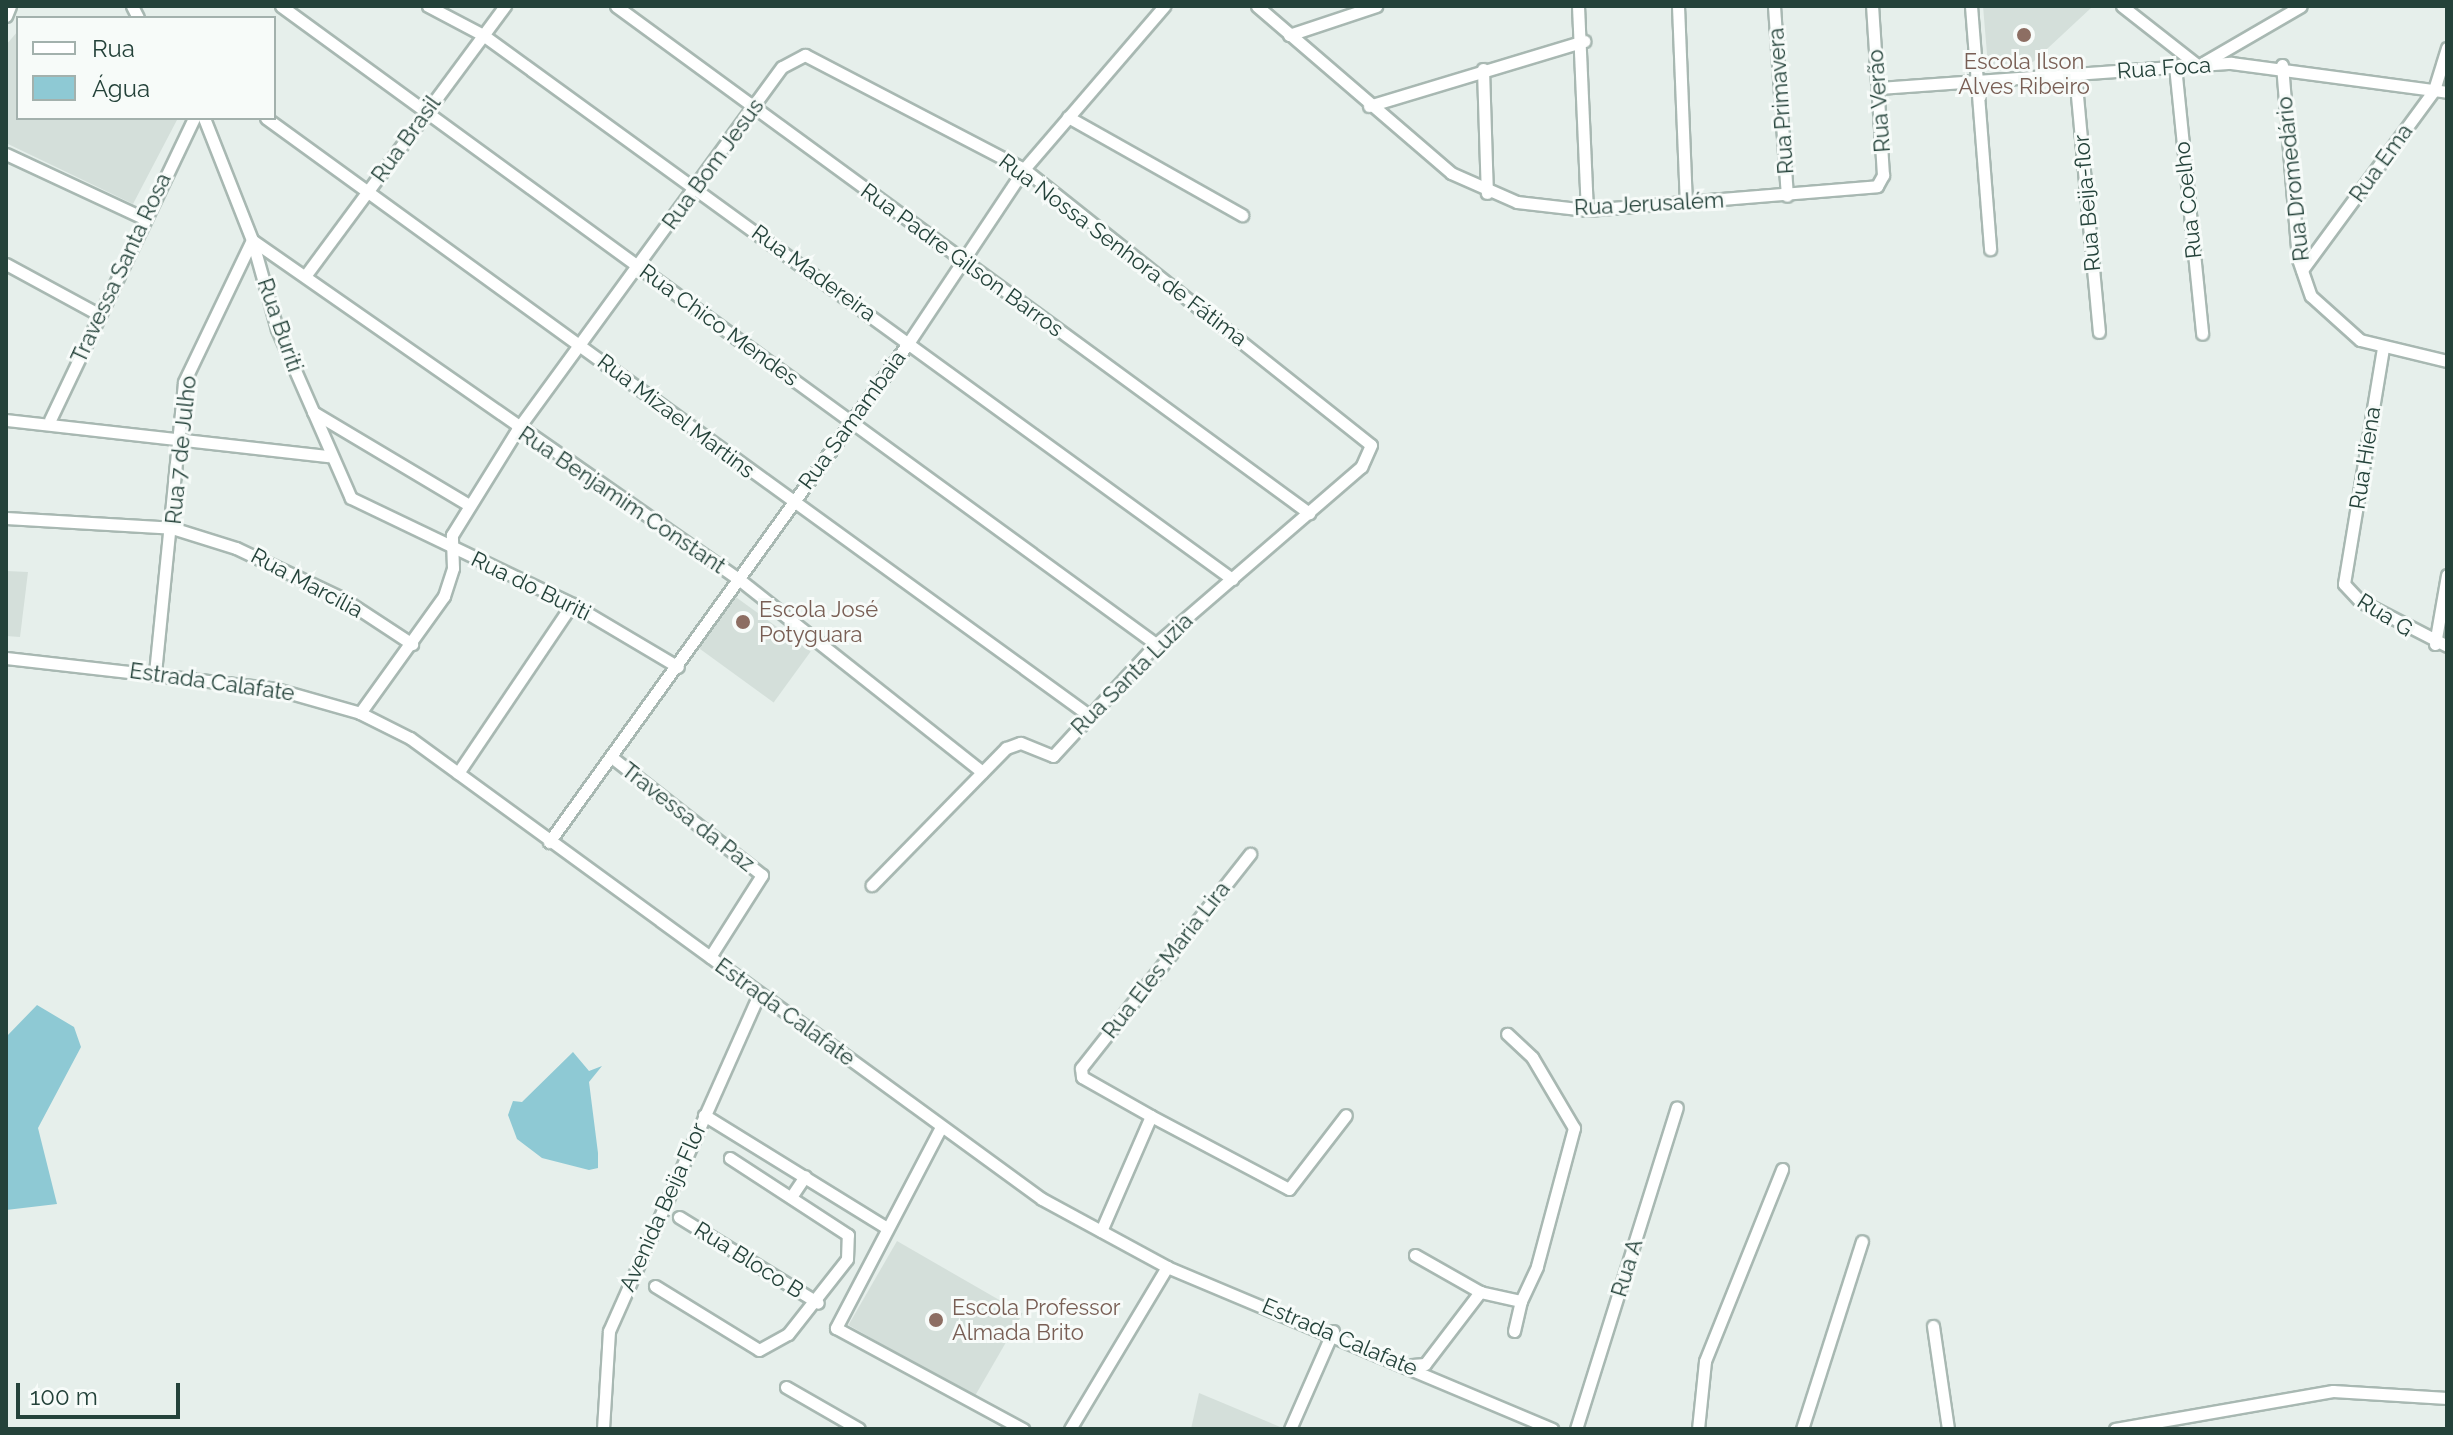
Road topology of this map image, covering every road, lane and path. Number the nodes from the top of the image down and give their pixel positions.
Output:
1 (10, 6) edge
2 (281, 6) edge
3 (428, 6) edge
4 (505, 6) edge
5 (616, 6) edge
6 (1164, 6) edge
7 (1257, 6) edge
8 (1376, 6) edge
9 (1578, 6) edge
10 (1678, 6) edge
11 (1774, 6) edge
12 (1872, 6) edge
13 (1971, 6) edge
14 (2122, 6) edge
15 (2301, 6) edge
16 (6, 16) edge
17 (483, 35) junction
18 (1289, 35) junction
19 (1584, 41) junction
20 (2447, 48) edge
21 (791, 57) joint
22 (2199, 64) junction
23 (2282, 65) junction
24 (2175, 66) junction
25 (1483, 69) junction
26 (2075, 74) junction
27 (1974, 79) junction
28 (1879, 88) junction
29 (2441, 91) edge
30 (1369, 106) junction
31 (755, 107) junction
32 (425, 111) junction
33 (1068, 117) junction
34 (193, 120) edge
35 (205, 120) edge
36 (269, 120) edge
37 (6, 154) edge
38 (1024, 169) junction
39 (697, 189) junction
40 (1870, 189) joint
41 (1487, 193) junction
42 (364, 195) junction
43 (1787, 196) junction
44 (1686, 202) junction
45 (1587, 210) junction
46 (1242, 215) dead end
47 (143, 218) junction
48 (252, 240) junction
49 (1990, 249) dead end
50 (962, 261) junction
51 (638, 266) junction
52 (8, 269) edge
53 (2302, 270) junction
54 (308, 272) junction
55 (98, 314) junction
56 (2099, 332) dead end
57 (2202, 334) dead end
58 (909, 342) junction
59 (580, 344) junction
60 (2383, 348) junction
61 (2447, 361) edge
62 (313, 412) junction
63 (6, 420) edge
64 (50, 420) junction
65 (851, 422) junction
66 (517, 430) junction
67 (182, 435) junction
68 (328, 456) junction
69 (1361, 467) joint
70 (792, 503) junction
71 (469, 505) junction
72 (1309, 513) junction
73 (379, 516) joint
74 (6, 518) edge
75 (172, 528) junction
76 (454, 549) junction
77 (2347, 567) joint
78 (2447, 575) edge
79 (1232, 579) junction
80 (740, 580) junction
81 (572, 604) junction
82 (412, 644) junction
83 (1156, 644) junction
84 (2441, 645) edge
85 (6, 658) edge
86 (678, 667) junction
87 (155, 673) junction
88 (360, 713) junction
89 (1086, 713) junction
90 (614, 759) junction
91 (982, 772) junction
92 (458, 773) junction
93 (549, 842) junction
94 (1250, 854) dead end
95 (872, 885) dead end
96 (710, 957) junction
97 (759, 994) junction
98 (1507, 1034) dead end
99 (1677, 1107) dead end
100 (704, 1115) junction
101 (1346, 1115) dead end
102 (1151, 1116) junction
103 (941, 1127) junction
104 (730, 1158) dead end
105 (1782, 1169) dead end
106 (805, 1176) junction
107 (791, 1197) junction
108 (679, 1217) dead end
109 (884, 1226) junction
110 (1101, 1231) junction
111 (1862, 1241) dead end
112 (1415, 1255) dead end
113 (1167, 1267) junction
114 (655, 1286) dead end
115 (1480, 1292) junction
116 (1521, 1301) junction
117 (818, 1303) junction
118 (1933, 1326) dead end
119 (1333, 1331) junction
120 (1514, 1331) dead end
121 (1412, 1366) junction
122 (786, 1387) dead end
123 (2447, 1398) edge
124 (603, 1429) edge
125 (859, 1429) edge
126 (1023, 1429) edge
127 (1070, 1429) edge
128 (1290, 1429) edge
129 (1552, 1429) edge
130 (1576, 1429) edge
131 (1698, 1429) edge
132 (1802, 1429) edge
133 (1948, 1429) edge
134 (2115, 1429) edge

1 - 16 street
2 - 32 street, Rua Chico Mendes
3 - 17 street, Rua Madereira
4 - 17 street, Rua Brasil
5 - 31 street, Rua Padre Gilson Barros
6 - 33 street, Rua Samambaia
7 - 18 street, Rua Jerusalém
8 - 18 street
9 - 19 street
10 - 44 street
11 - 43 street, Rua Primavera
12 - 28 street, Rua Verão
13 - 27 street
14 - 22 street
15 - 22 street
17 - 32 street, Rua Brasil
17 - 39 street, Rua Madereira
18 - 30 street, Rua Jerusalém
19 - 25 street
19 - 45 street
20 - 29 street, Rua Ema
21 - 31 street, Rua Bom Jesus
21 - 38 street, Rua Nossa Senhora de Fátima
22 - 23 street, Rua Foca
22 - 24 street, Rua Foca
23 - 29 street, Rua Foca
23 - 53 street, Rua Dromedário
24 - 26 street, Rua Foca
24 - 57 street, Rua Coelho
25 - 30 street
25 - 41 street
26 - 27 street, Rua Foca
26 - 56 street, Rua Beija-flor
27 - 28 street, Rua Foca
27 - 49 street
28 - 40 street, Rua Verão
29 - 53 street, Rua Ema
30 - 41 street, Rua Jerusalém
31 - 39 street, Rua Bom Jesus
31 - 50 street, Rua Padre Gilson Barros
32 - 42 street, Rua Brasil
32 - 51 street, Rua Chico Mendes
33 - 38 street, Rua Samambaia
33 - 46 street
34 - 47 street, Travessa Santa Rosa
35 - 48 street, Rua Buriti
36 - 42 street, Rua Mizael Martins
37 - 47 street
38 - 50 street, Rua Samambaia
38 - 69 street, Rua Nossa Senhora de Fátima
39 - 51 street, Rua Bom Jesus
39 - 58 street, Rua Madereira
40 - 43 street, Rua Jerusalém
41 - 45 street, Rua Jerusalém
42 - 54 street, Rua Brasil
42 - 59 street, Rua Mizael Martins
43 - 44 street, Rua Jerusalém
44 - 45 street, Rua Jerusalém
47 - 55 street, Travessa Santa Rosa
48 - 54 street, Rua Benjamim Constant
48 - 62 street, Rua Buriti
48 - 67 street, Rua 7 de Julho
50 - 58 street, Rua Samambaia
50 - 72 street, Rua Padre Gilson Barros
51 - 59 street, Rua Bom Jesus
51 - 65 street, Rua Chico Mendes
52 - 55 street
53 - 60 street, Rua Dromedário
54 - 66 street, Rua Benjamim Constant
55 - 64 street, Travessa Santa Rosa
58 - 65 street, Rua Samambaia
58 - 79 street, Rua Madereira
59 - 66 street, Rua Bom Jesus
59 - 70 street, Rua Mizael Martins
60 - 61 street, Rua Dromedário
60 - 77 street, Rua Hiena
62 - 68 street, Rua Buriti
62 - 71 street
63 - 64 street
64 - 67 street
65 - 70 street, Rua Samambaia
65 - 83 street, Rua Chico Mendes
66 - 71 street, Rua Bom Jesus
66 - 80 street, Rua Benjamim Constant
67 - 68 street
67 - 75 street, Rua 7 de Julho
68 - 73 street, Rua Buriti
69 - 72 street, Rua Santa Luzia
70 - 80 street, Rua Samambaia
70 - 89 street, Rua Mizael Martins
71 - 76 street, Rua Bom Jesus
72 - 79 street, Rua Santa Luzia
73 - 76 street, Rua do Buriti
74 - 75 street, Rua Marcília
75 - 82 street, Rua Marcília
75 - 87 street, Rua 7 de Julho
76 - 81 street, Rua do Buriti
76 - 82 street, Rua Bom Jesus
77 - 84 street, Rua G
78 - 84 street
79 - 83 street, Rua Santa Luzia
80 - 86 street, Rua Samambaia
80 - 91 street, Rua Benjamim Constant
81 - 86 street, Rua do Buriti
81 - 92 street
82 - 88 street, Rua Bom Jesus
83 - 89 street, Rua Santa Luzia
85 - 87 street, Estrada Calafate
86 - 90 street, Rua Samambaia
87 - 88 street, Estrada Calafate
88 - 92 street, Estrada Calafate
89 - 91 street, Rua Santa Luzia
90 - 93 street, Rua Samambaia
90 - 96 street, Travessa da Paz
91 - 95 street, Rua Santa Luzia
92 - 93 street, Estrada Calafate
93 - 96 street, Estrada Calafate
94 - 102 street, Rua Eles Maria Lira
96 - 97 street, Estrada Calafate
97 - 100 street, Avenida Beija Flor
97 - 103 street, Estrada Calafate
98 - 116 street
99 - 130 street, Rua A
100 - 106 street
100 - 124 street, Avenida Beija Flor
101 - 102 street
102 - 110 street
103 - 109 street
103 - 110 street, Estrada Calafate
104 - 107 street
105 - 131 street
106 - 107 street
106 - 109 street
107 - 117 street
108 - 117 street, Rua Bloco B
109 - 126 street
110 - 113 street, Estrada Calafate
111 - 132 street
112 - 115 street
113 - 119 street, Estrada Calafate
113 - 127 street
114 - 117 street
115 - 116 street
115 - 121 street
116 - 120 street
118 - 133 street
119 - 121 street, Estrada Calafate
119 - 128 street
121 - 129 street, Estrada Calafate
122 - 125 street
123 - 134 street

